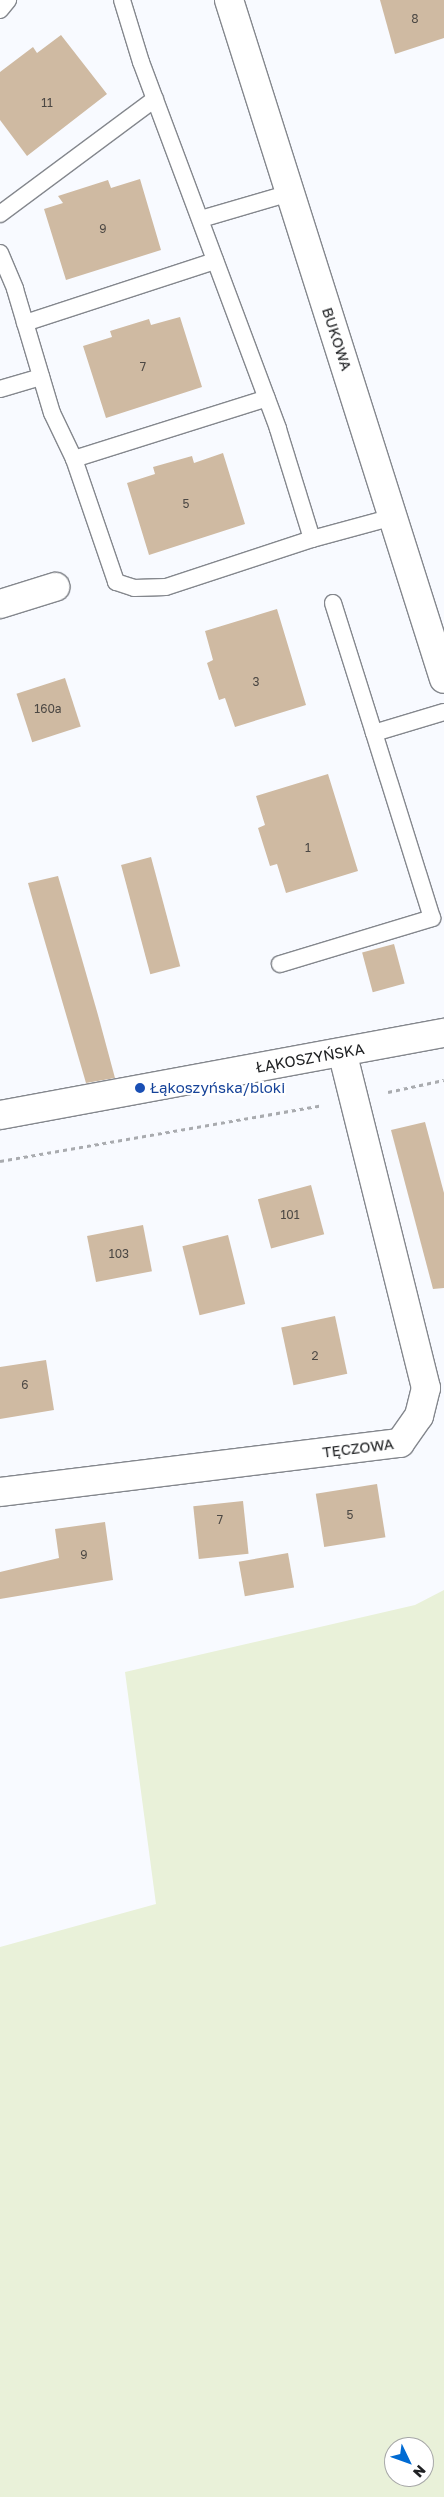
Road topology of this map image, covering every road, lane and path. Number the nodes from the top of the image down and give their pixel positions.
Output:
1 (8, 0) edge
2 (229, 0) edge
3 (121, 3) edge
4 (0, 10) edge
5 (155, 99) junction
6 (290, 193) junction
7 (0, 214) edge
8 (201, 219) junction
9 (0, 253) edge
10 (215, 262) junction
11 (25, 323) junction
12 (41, 378) junction
13 (0, 390) edge
14 (267, 398) junction
15 (74, 459) junction
16 (393, 518) junction
17 (312, 539) junction
18 (55, 588) dead end
19 (333, 603) dead end
20 (0, 604) edge
21 (444, 679) edge
22 (444, 712) edge
23 (374, 733) junction
24 (280, 964) dead end
25 (444, 1033) edge
26 (342, 1052) junction
27 (444, 1080) edge
28 (356, 1100) junction
29 (0, 1115) edge
30 (0, 1161) edge
31 (0, 1492) edge

1 - 4 lane
2 - 6 street, BUKOWA
3 - 5 lane
5 - 7 lane
5 - 8 lane
6 - 8 lane
6 - 16 street, BUKOWA
8 - 10 lane
9 - 11 lane
10 - 11 lane
10 - 14 lane
11 - 12 lane
12 - 13 lane
12 - 15 lane
14 - 15 lane
14 - 17 lane
15 - 17 lane
16 - 17 lane
16 - 21 street, BUKOWA
18 - 20 street
19 - 23 lane
22 - 23 lane
23 - 24 lane
25 - 26 street, ŁĄKOSZYŃSKA
26 - 28 street, TĘCZOWA
26 - 29 street, ŁĄKOSZYŃSKA
27 - 28 path
28 - 30 path
28 - 31 street, TĘCZOWA

